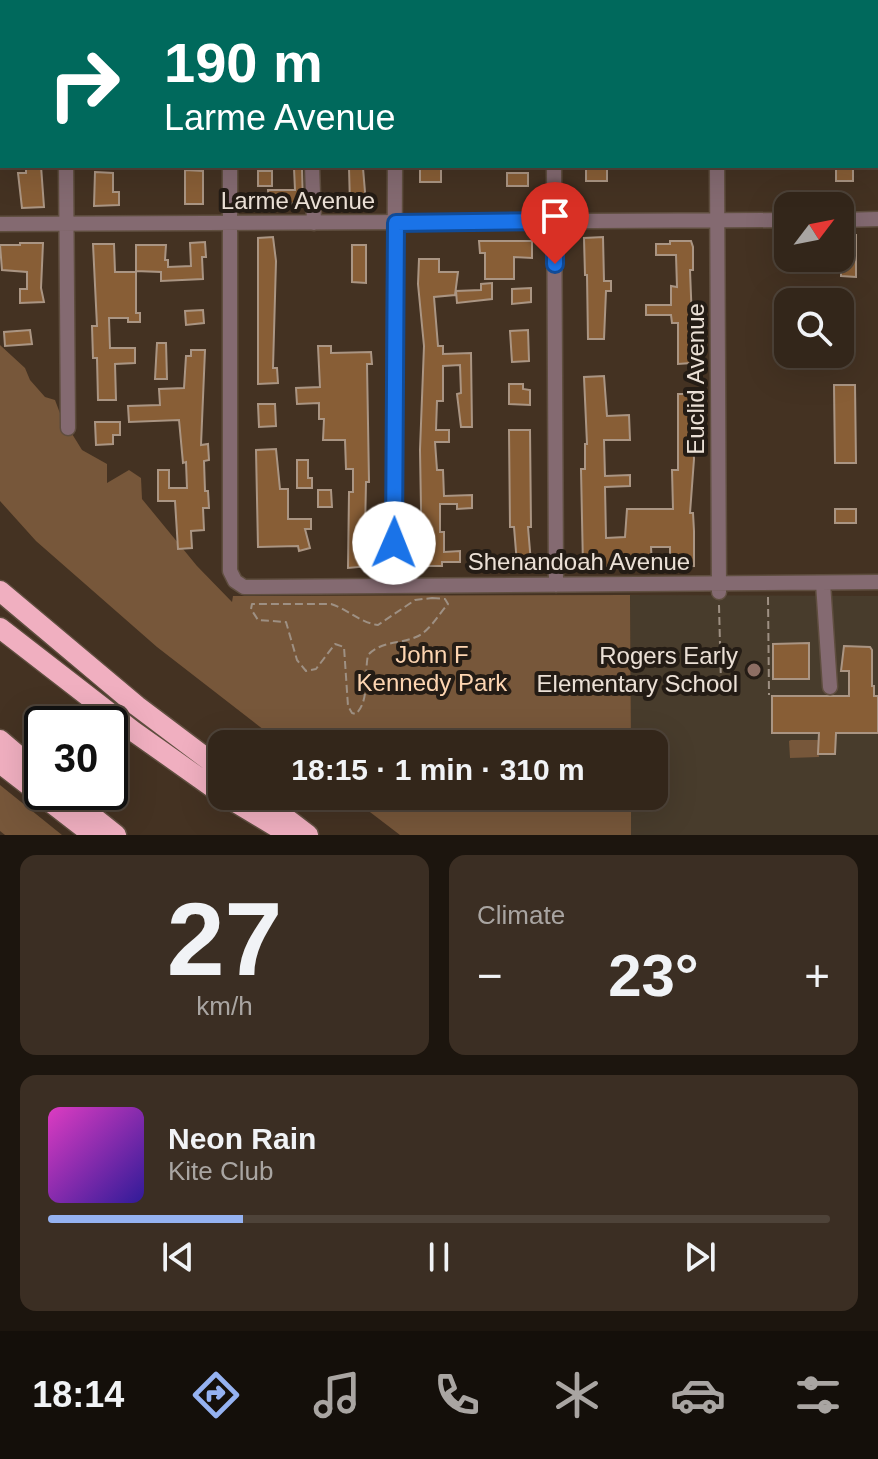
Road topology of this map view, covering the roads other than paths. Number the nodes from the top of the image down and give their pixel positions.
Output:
1 (66, 168) edge
2 (230, 168) edge
3 (312, 168) edge
4 (395, 168) edge
5 (554, 168) edge
6 (717, 168) edge
7 (878, 219) edge
8 (717, 220) junction
9 (774, 220) edge
10 (854, 220) edge
11 (555, 221) junction
12 (314, 223) junction
13 (396, 223) junction
14 (0, 224) edge
15 (66, 224) junction
16 (231, 224) junction
17 (68, 428) dead end
18 (878, 582) edge
19 (823, 583) junction
20 (556, 585) junction
21 (393, 586) junction
22 (0, 591) edge
23 (719, 592) junction
24 (0, 628) edge
25 (830, 687) dead end
26 (0, 740) edge
27 (208, 759) edge
28 (24, 761) edge
29 (0, 763) edge
30 (208, 784) edge
31 (85, 810) edge
32 (249, 810) edge
33 (275, 810) edge
34 (93, 835) edge
35 (116, 835) edge
36 (290, 835) edge
37 (308, 835) edge

1 - 15 street
2 - 16 street
3 - 12 street
4 - 13 street
5 - 11 street
6 - 8 street, Euclid Avenue
7 - 10 street
8 - 9 street, Larme Avenue
8 - 11 street, Larme Avenue
8 - 23 street, Euclid Avenue
11 - 13 street, Larme Avenue
11 - 20 street
12 - 13 street, Larme Avenue
12 - 16 street, Larme Avenue
13 - 21 street
14 - 15 street, Larme Avenue
15 - 16 street, Larme Avenue
15 - 17 street
16 - 21 street, Shenandoah Avenue
18 - 19 street, Shenandoah Avenue
19 - 23 street, Shenandoah Avenue
19 - 25 street
20 - 21 street, Shenandoah Avenue
20 - 23 street, Shenandoah Avenue
22 - 27 highway
24 - 30 highway
26 - 28 highway
29 - 34 highway
31 - 35 highway
32 - 36 highway
33 - 37 highway

